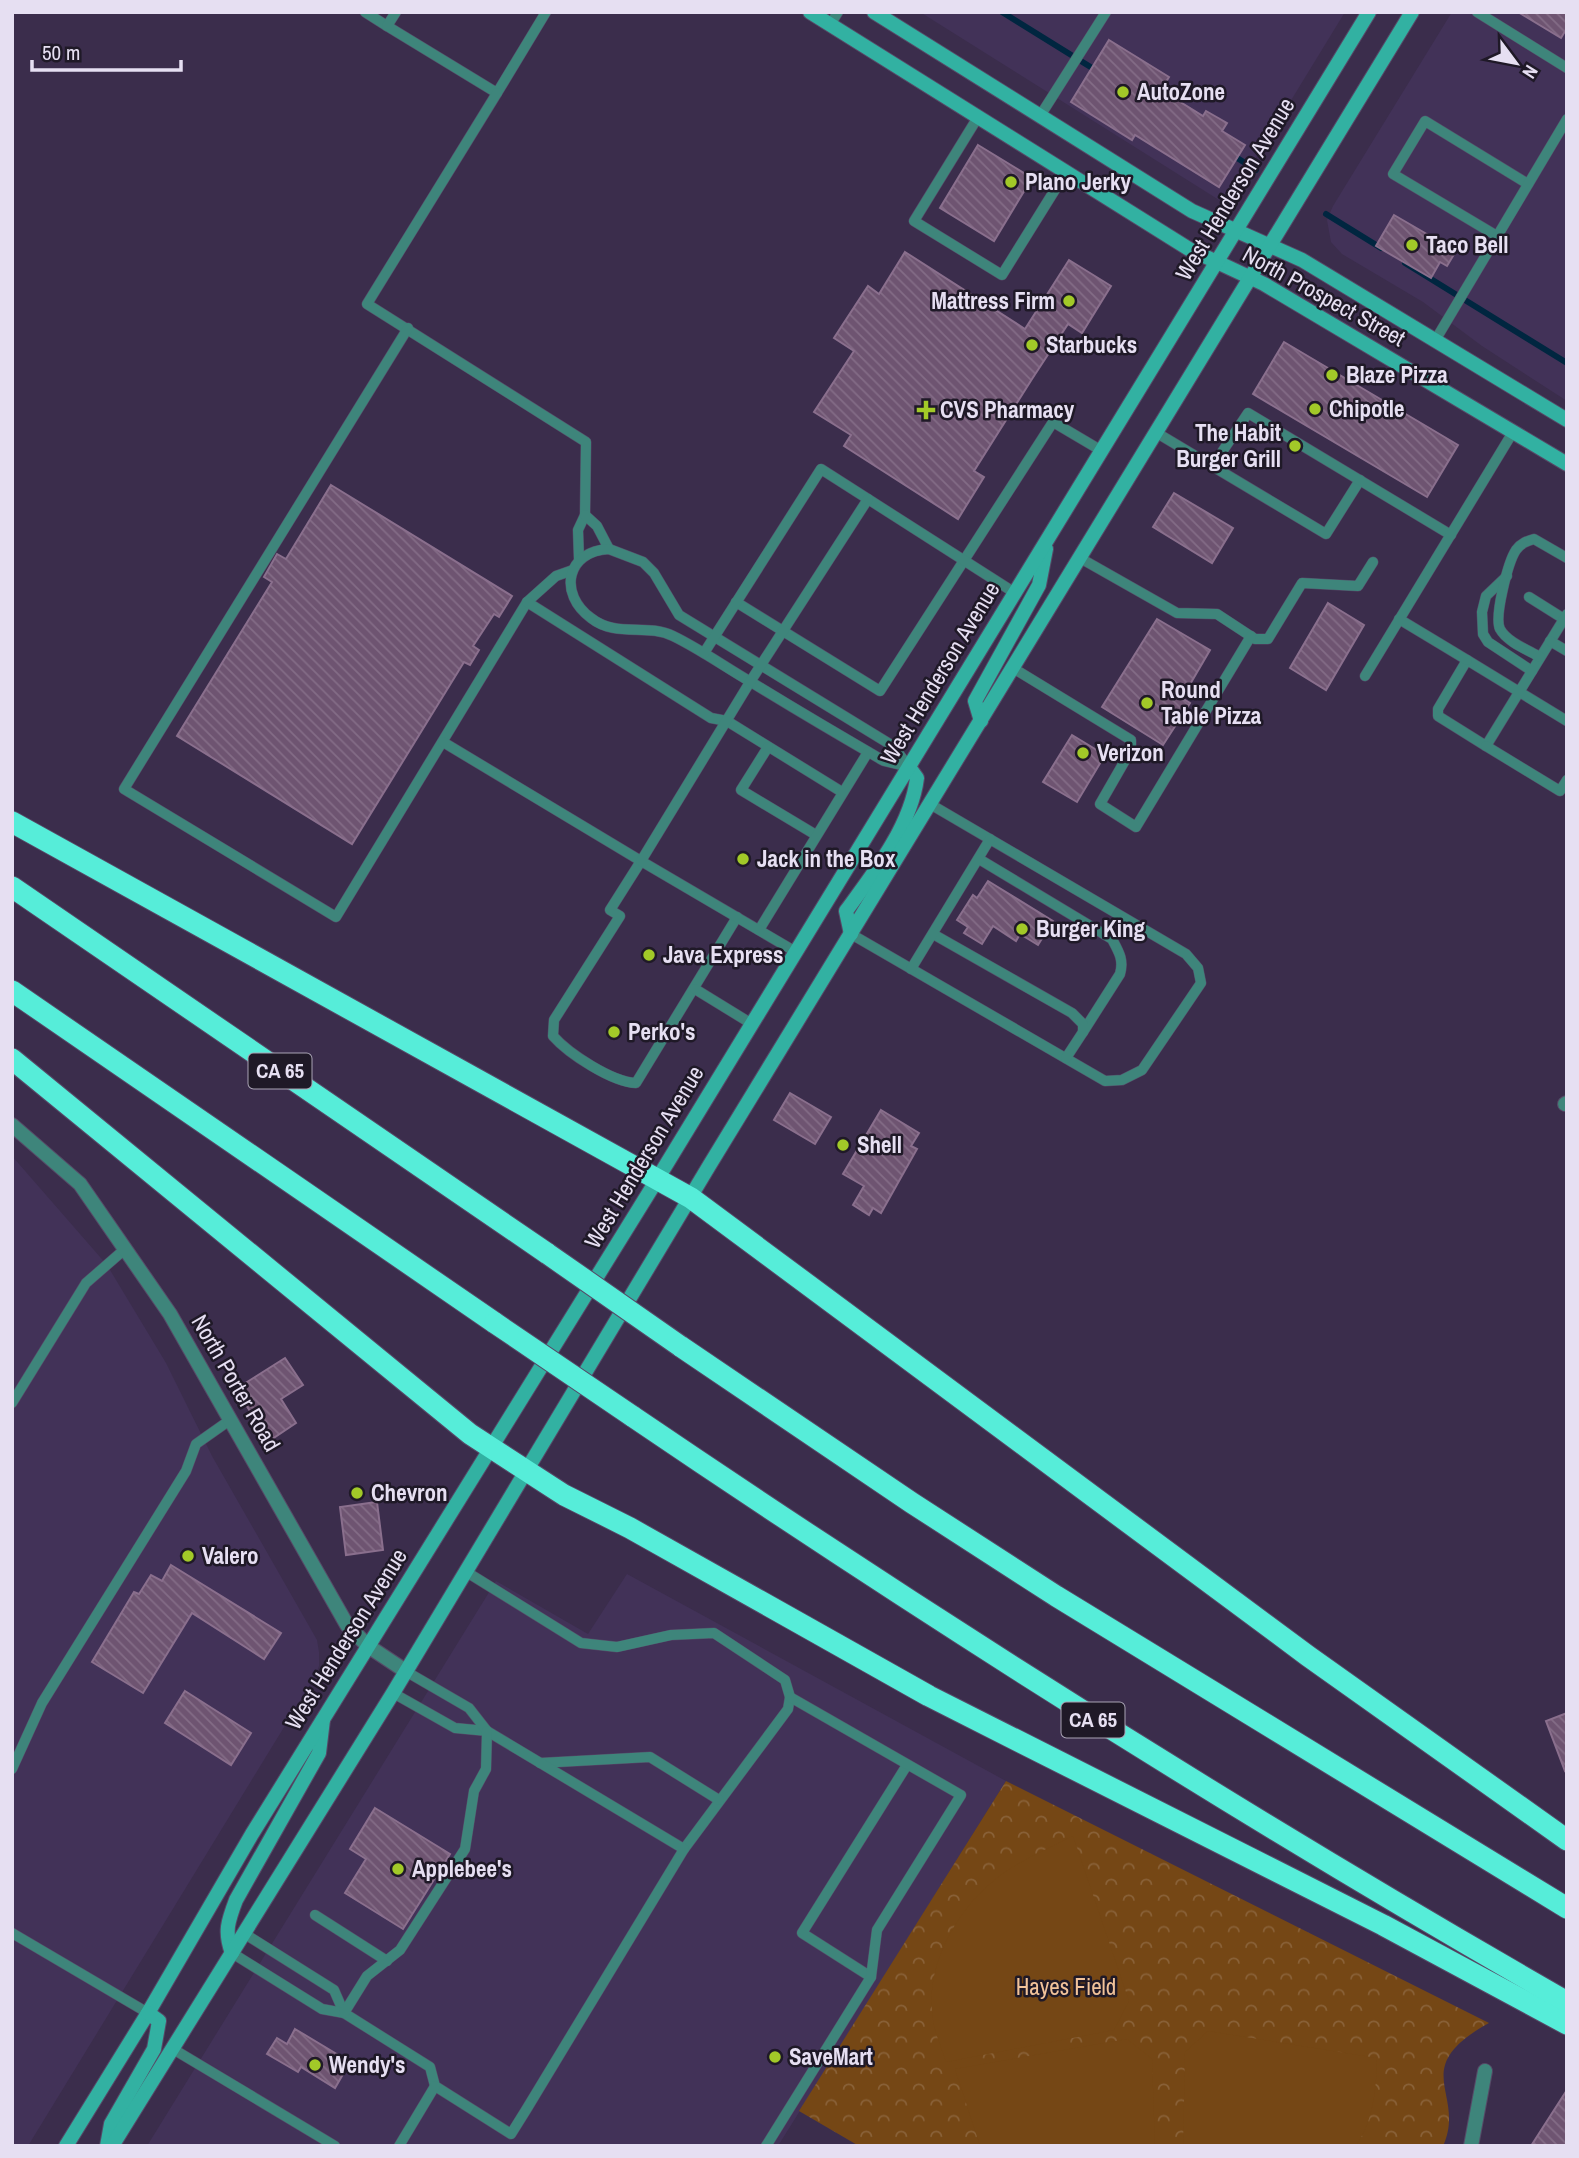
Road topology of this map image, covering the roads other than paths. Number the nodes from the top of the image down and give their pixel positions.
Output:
1 (365, 12) edge
2 (396, 12) edge
3 (546, 12) edge
4 (810, 12) edge
5 (874, 12) edge
6 (1106, 12) edge
7 (1369, 12) edge
8 (1412, 12) edge
9 (1477, 12) edge
10 (834, 19) edge
11 (387, 26) junction
12 (1567, 68) edge
13 (497, 93) junction
14 (1041, 116) junction
15 (978, 117) junction
16 (1567, 119) edge
17 (1066, 172) junction
18 (1528, 184) junction
19 (1235, 232) junction
20 (1497, 236) junction
21 (1271, 245) junction
22 (1216, 264) junction
23 (1251, 279) junction
24 (408, 328) junction
25 (1436, 339) junction
26 (1567, 420) edge
27 (1513, 432) junction
28 (1157, 433) junction
29 (1102, 451) junction
30 (1567, 464) edge
31 (1212, 467) junction
32 (1360, 480) junction
33 (868, 499) junction
34 (585, 515) junction
35 (1451, 535) junction
36 (1047, 541) junction
37 (609, 549) junction
38 (1080, 558) junction
39 (1567, 558) edge
40 (579, 559) junction
41 (963, 559) junction
42 (1373, 562) dead end
43 (573, 570) junction
44 (1508, 575) junction
45 (1015, 593) junction
46 (1529, 597) dead end
47 (527, 602) junction
48 (736, 602) junction
49 (1565, 616) edge
50 (1399, 619) junction
51 (783, 631) junction
52 (1251, 636) junction
53 (714, 637) junction
54 (1550, 641) junction
55 (1567, 651) edge
56 (704, 653) junction
57 (1540, 657) junction
58 (1467, 660) junction
59 (761, 666) junction
60 (1013, 668) junction
61 (1532, 671) junction
62 (1365, 676) dead end
63 (750, 682) junction
64 (1519, 692) junction
65 (727, 721) junction
66 (981, 721) junction
67 (1567, 721) edge
68 (443, 741) junction
69 (1486, 746) junction
70 (768, 747) junction
71 (869, 752) junction
72 (909, 767) junction
73 (1567, 780) edge
74 (842, 792) junction
75 (1563, 793) edge
76 (930, 804) junction
77 (12, 822) edge
78 (816, 835) junction
79 (990, 839) junction
80 (979, 859) junction
81 (641, 861) junction
82 (12, 887) edge
83 (737, 917) junction
84 (758, 930) junction
85 (851, 934) junction
86 (933, 934) junction
87 (796, 953) junction
88 (911, 969) junction
89 (695, 989) junction
90 (12, 991) edge
91 (752, 1024) junction
92 (1083, 1032) junction
93 (1066, 1058) junction
94 (12, 1059) edge
95 (12, 1125) edge
96 (658, 1178) junction
97 (691, 1198) junction
98 (125, 1249) junction
99 (12, 1403) edge
100 (230, 1420) junction
101 (491, 1449) junction
102 (525, 1470) junction
103 (465, 1572) junction
104 (368, 1646) junction
105 (407, 1671) junction
106 (393, 1693) junction
107 (790, 1697) junction
108 (323, 1719) junction
109 (487, 1731) junction
110 (540, 1763) junction
111 (907, 1765) junction
112 (12, 1769) edge
113 (719, 1800) junction
114 (1567, 1840) edge
115 (684, 1849) junction
116 (1567, 1908) edge
117 (314, 1915) dead end
118 (12, 1933) edge
119 (245, 1934) junction
120 (232, 1953) junction
121 (387, 1961) junction
122 (871, 1977) junction
123 (1567, 2002) edge
124 (148, 2013) junction
125 (344, 2013) junction
126 (1567, 2024) edge
127 (173, 2049) junction
128 (1486, 2071) dead end
129 (435, 2087) junction
130 (66, 2146) edge
131 (109, 2146) edge
132 (335, 2146) edge
133 (399, 2146) edge
134 (766, 2146) edge
135 (1471, 2146) edge

1 - 11 lane
2 - 11 lane
3 - 13 lane
4 - 10 main road, North Prospect Street
5 - 14 main road, North Prospect Street
6 - 14 lane
7 - 19 main road, West Henderson Avenue
8 - 21 main road
9 - 12 lane
10 - 15 main road, North Prospect Street
11 - 13 lane
13 - 24 lane
14 - 19 main road, North Prospect Street
15 - 17 main road, North Prospect Street
15 - 17 lane
16 - 18 lane
17 - 22 main road, North Prospect Street
18 - 20 lane
18 - 20 lane
19 - 21 main road, North Prospect Street
19 - 22 main road, West Henderson Avenue
20 - 25 lane
21 - 23 main road
21 - 25 main road, North Prospect Street
22 - 23 main road, North Prospect Street
22 - 29 main road, West Henderson Avenue
23 - 27 main road, North Prospect Street
23 - 28 main road
24 - 34 lane
24 - 68 lane
25 - 26 main road, North Prospect Street
27 - 30 main road, North Prospect Street
27 - 35 lane
28 - 31 lane
28 - 38 main road
29 - 36 main road, West Henderson Avenue
29 - 41 lane
31 - 32 lane
31 - 32 lane
32 - 35 lane
33 - 41 lane
33 - 48 lane
33 - 51 lane
34 - 37 lane
34 - 40 lane
35 - 50 lane
36 - 45 main road, West Henderson Avenue
36 - 66 main road
37 - 40 lane
37 - 53 lane
38 - 52 lane
38 - 60 main road
39 - 44 lane
40 - 43 lane
41 - 45 lane
41 - 51 lane
42 - 52 lane
43 - 47 lane
43 - 56 lane
44 - 57 lane
44 - 61 lane
45 - 72 main road, West Henderson Avenue
46 - 49 lane
47 - 65 lane
47 - 68 lane
48 - 51 lane
48 - 53 lane
49 - 54 lane
50 - 58 lane
50 - 62 lane
51 - 59 lane
52 - 60 lane
53 - 56 lane
53 - 59 lane
54 - 55 lane
54 - 57 lane
56 - 63 lane
57 - 61 lane
58 - 64 lane
58 - 69 lane
59 - 63 lane
59 - 72 lane
60 - 66 main road
61 - 64 lane
63 - 65 lane
63 - 71 lane
64 - 67 lane
64 - 69 lane
65 - 70 lane
65 - 81 lane
66 - 76 main road
68 - 81 lane
69 - 75 lane
70 - 74 lane
70 - 78 lane
71 - 72 lane
71 - 74 lane
72 - 85 main road
72 - 87 main road, West Henderson Avenue
73 - 75 lane
74 - 78 lane
76 - 79 lane
76 - 85 main road
77 - 96 highway
78 - 84 lane
79 - 80 lane
79 - 93 lane
80 - 86 lane
80 - 92 lane
81 - 83 lane
81 - 89 lane
82 - 116 highway, CA 65, bridge
83 - 84 lane
83 - 89 lane
84 - 87 lane
85 - 88 lane
85 - 97 main road
86 - 88 lane
86 - 92 lane
87 - 91 main road, West Henderson Avenue
88 - 93 lane
89 - 91 lane
90 - 123 highway, CA 65, bridge
91 - 96 main road, West Henderson Avenue
92 - 93 lane
94 - 101 highway
95 - 98 street, North Porter Road
96 - 97 highway
96 - 101 main road, West Henderson Avenue
97 - 102 main road
97 - 114 highway
98 - 99 lane
98 - 100 street, North Porter Road
100 - 104 street, North Porter Road
100 - 112 lane
101 - 102 highway
101 - 104 main road, West Henderson Avenue
102 - 103 main road
102 - 126 highway
103 - 105 main road
103 - 107 lane
104 - 105 street, North Porter Road
104 - 108 main road, West Henderson Avenue
105 - 106 main road
105 - 109 lane
106 - 109 lane
106 - 119 main road
107 - 111 lane
107 - 113 lane
108 - 120 main road
108 - 124 main road, West Henderson Avenue
109 - 110 lane
109 - 121 lane
110 - 113 lane
110 - 115 lane
111 - 122 lane
111 - 122 lane
113 - 115 lane
115 - 129 lane
117 - 121 lane
118 - 124 lane
119 - 120 main road
119 - 125 lane
120 - 125 lane
120 - 127 main road
121 - 125 lane
122 - 134 lane
124 - 130 main road, West Henderson Avenue
124 - 131 main road
125 - 129 lane
127 - 131 main road
127 - 132 lane
128 - 135 street
129 - 133 lane

